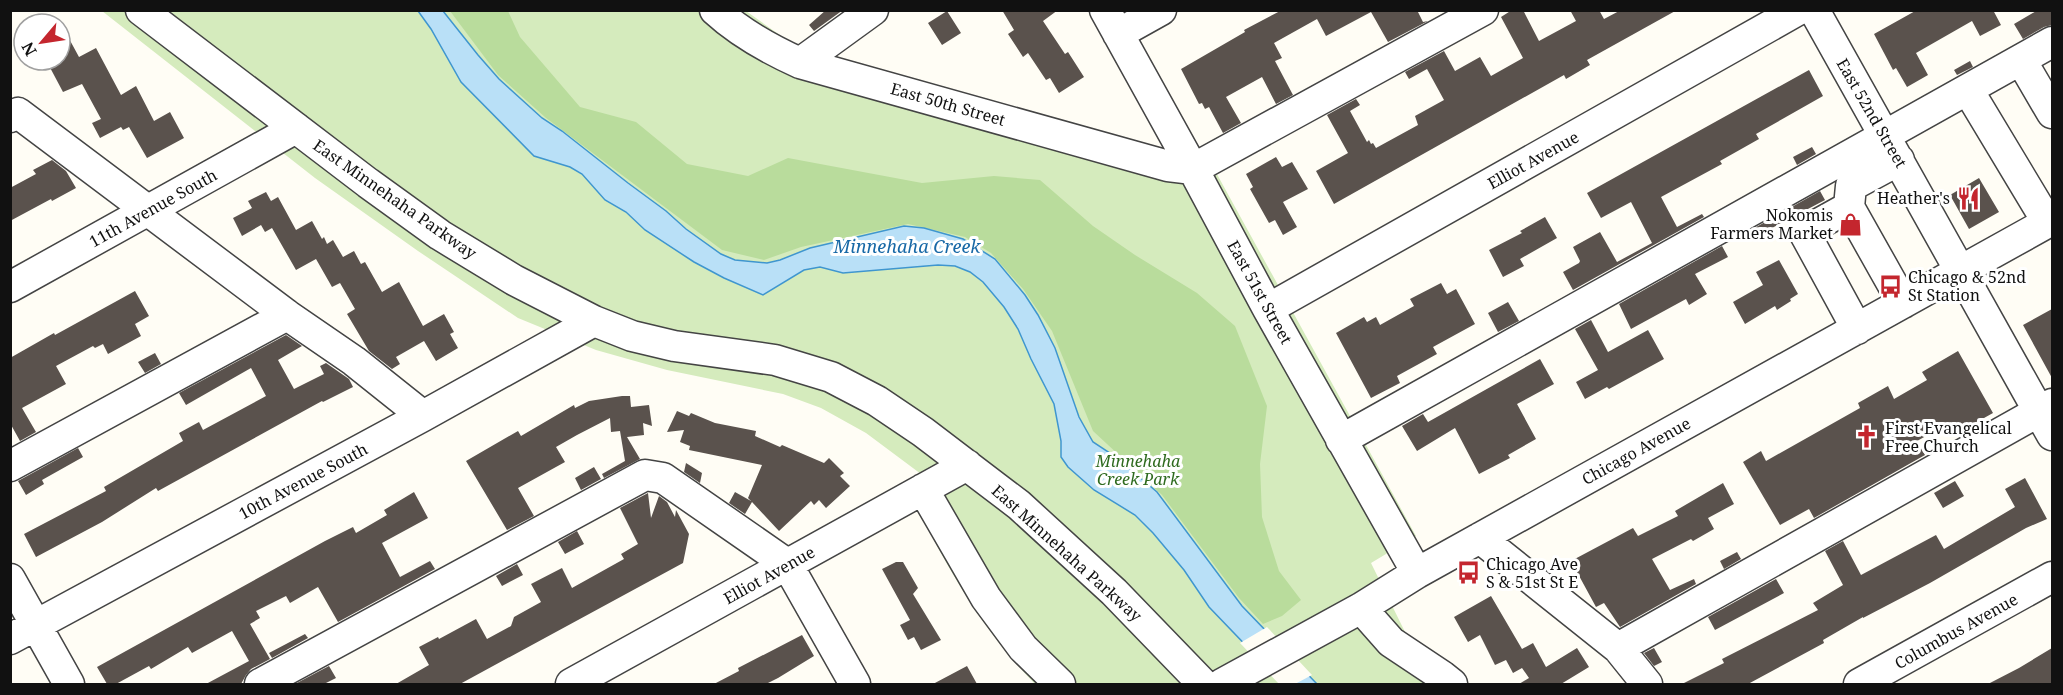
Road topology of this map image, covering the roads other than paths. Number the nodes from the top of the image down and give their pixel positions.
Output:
1 (141, 10) edge
2 (715, 10) edge
3 (873, 10) edge
4 (1161, 10) edge
5 (1483, 10) edge
6 (1798, 10) edge
7 (1814, 10) edge
8 (1112, 22) edge
9 (2052, 42) edge
10 (2021, 60) junction
11 (800, 63) junction
12 (1968, 90) junction
13 (13, 112) edge
14 (2052, 112) edge
15 (296, 128) junction
16 (1892, 148) junction
17 (1194, 169) junction
18 (1849, 207) junction
19 (149, 210) junction
20 (2050, 222) edge
21 (1961, 272) junction
22 (10, 287) edge
23 (1904, 303) junction
24 (1268, 309) junction
25 (287, 315) junction
26 (594, 321) junction
27 (1857, 329) junction
28 (423, 416) junction
29 (2048, 417) edge
30 (1341, 440) junction
31 (967, 465) junction
32 (10, 466) edge
33 (923, 489) junction
34 (1480, 538) junction
35 (787, 564) junction
36 (1417, 573) junction
37 (2052, 578) edge
38 (10, 579) edge
39 (1361, 608) junction
40 (23, 632) edge
41 (1618, 648) junction
42 (1232, 679) edge
43 (69, 684) edge
44 (260, 684) edge
45 (571, 684) edge
46 (855, 684) edge
47 (1060, 684) edge
48 (1203, 684) edge
49 (1452, 684) edge
50 (1647, 684) edge
51 (1859, 684) edge

1 - 15 street, East Minnehaha Parkway
2 - 11 street, East 50th Street
3 - 11 street
4 - 8 street
5 - 17 street
6 - 24 street, Elliot Avenue
7 - 16 street, East 52nd Street
8 - 17 street, East 51st Street
9 - 10 street
10 - 12 street
10 - 14 street
11 - 17 street, East 50th Street
12 - 16 street
12 - 20 street
13 - 19 street
15 - 19 street, 11th Avenue South
15 - 26 street, East Minnehaha Parkway
16 - 18 street
16 - 21 street, East 52nd Street
16 - 30 street
17 - 24 street, East 51st Street
18 - 23 street
18 - 27 street
19 - 22 street, 11th Avenue South
19 - 25 street
20 - 21 street, Chicago Avenue
21 - 23 street, Chicago Avenue
21 - 29 street, East 52nd Street
23 - 27 street, Chicago Avenue
24 - 30 street, East 51st Street
25 - 28 street
25 - 32 street
26 - 28 street, 10th Avenue South
26 - 31 street, East Minnehaha Parkway
27 - 34 street, Chicago Avenue
28 - 40 street, 10th Avenue South
29 - 41 street
30 - 36 street, East 51st Street
31 - 33 street, Elliot Avenue
31 - 48 street, East Minnehaha Parkway
33 - 35 street, Elliot Avenue
33 - 47 street
34 - 36 street, Chicago Avenue
34 - 41 street
35 - 44 street
35 - 45 street, Elliot Avenue
35 - 46 street
36 - 39 street, Chicago Avenue
37 - 51 street, Columbus Avenue
38 - 40 street
39 - 42 street, Chicago Avenue
39 - 49 street
40 - 43 street
41 - 50 street

